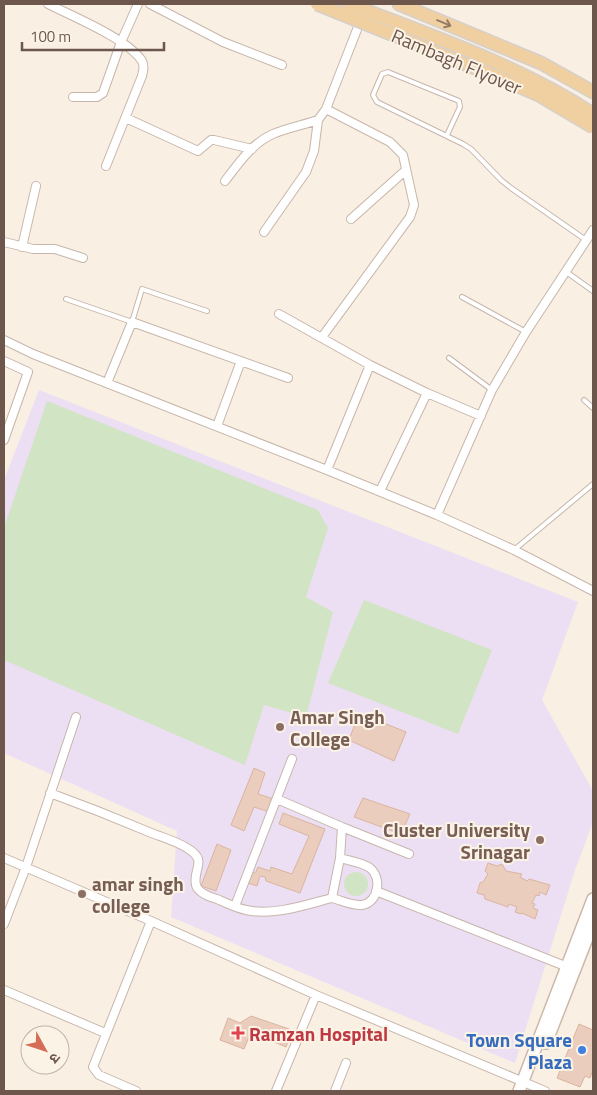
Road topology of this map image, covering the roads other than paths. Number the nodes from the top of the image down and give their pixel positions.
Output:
1 (48, 4) edge
2 (138, 4) edge
3 (150, 4) edge
4 (317, 4) edge
5 (337, 4) edge
6 (349, 4) edge
7 (399, 4) edge
8 (365, 9) edge
9 (121, 42) junction
10 (282, 64) dead end
11 (593, 92) edge
12 (73, 97) dead end
13 (326, 109) junction
14 (593, 114) edge
15 (126, 118) junction
16 (318, 120) junction
17 (593, 123) edge
18 (593, 127) edge
19 (447, 135) junction
20 (252, 149) junction
21 (106, 166) dead end
22 (406, 170) junction
23 (225, 181) dead end
24 (36, 186) dead end
25 (351, 219) dead end
26 (593, 230) edge
27 (264, 232) dead end
28 (586, 240) junction
29 (4, 242) edge
30 (22, 247) junction
31 (83, 258) dead end
32 (565, 270) junction
33 (593, 291) edge
34 (462, 297) dead end
35 (66, 300) dead end
36 (207, 311) dead end
37 (279, 314) dead end
38 (132, 322) junction
39 (526, 332) junction
40 (322, 337) junction
41 (4, 340) edge
42 (449, 358) dead end
43 (4, 361) edge
44 (241, 361) junction
45 (370, 364) junction
46 (288, 378) dead end
47 (107, 383) junction
48 (492, 390) junction
49 (427, 393) junction
50 (584, 400) dead end
51 (593, 408) edge
52 (481, 416) junction
53 (217, 426) junction
54 (4, 440) edge
55 (327, 470) junction
56 (593, 484) edge
57 (380, 491) junction
58 (437, 515) junction
59 (514, 550) junction
60 (593, 591) edge
61 (76, 717) dead end
62 (292, 759) dead end
63 (50, 793) junction
64 (277, 799) junction
65 (342, 827) junction
66 (409, 854) dead end
67 (4, 858) edge
68 (340, 858) junction
69 (26, 867) junction
70 (376, 891) junction
71 (332, 898) junction
72 (593, 899) edge
73 (235, 906) junction
74 (151, 921) junction
75 (593, 923) edge
76 (4, 924) edge
77 (571, 968) junction
78 (4, 990) edge
79 (316, 996) junction
80 (106, 1033) junction
81 (346, 1063) dead end
82 (524, 1088) edge
83 (136, 1091) edge
84 (276, 1091) edge
85 (335, 1091) edge
86 (544, 1091) edge

1 - 9 street
2 - 9 street
3 - 10 street
4 - 18 main road, Rambagh Flyover, bridge
5 - 8 main road
6 - 14 main road, Rambagh Flyover, bridge
7 -> 11 main road
8 - 13 street
8 - 17 main road
9 - 12 street
9 - 15 street
13 - 16 street
13 - 22 street
15 - 20 street
15 - 21 street
16 - 20 street
16 - 27 street
19 - 19 lane
19 - 28 lane
20 - 23 street
22 - 25 street
22 - 40 street
24 - 30 street
26 - 28 street
28 - 32 street
29 - 30 street
30 - 31 street
32 - 33 lane
32 - 39 street
34 - 39 lane
35 - 38 lane
36 - 38 lane
37 - 40 street
38 - 44 street
38 - 47 street
39 - 48 street
40 - 45 street
41 - 47 street
42 - 48 lane
43 - 54 street
44 - 46 street
44 - 53 street
45 - 49 street
45 - 55 street
47 - 53 street
48 - 52 street
49 - 52 street
49 - 57 street
50 - 51 lane
52 - 58 street
53 - 55 street
55 - 57 street
56 - 59 lane
57 - 58 street
58 - 59 street
59 - 60 street
61 - 63 street
62 - 64 street
63 - 69 street
63 - 73 street
64 - 65 street
64 - 73 street
65 - 66 street
65 - 68 street
67 - 69 street
68 - 70 street
68 - 71 street
69 - 74 street
69 - 76 street
70 - 71 street
70 - 77 street
71 - 73 street
72 - 77 street
74 - 79 street
74 - 80 street
75 - 77 street
77 - 82 street
78 - 80 street
79 - 82 street
79 - 84 street
80 - 83 street
81 - 85 street
82 - 86 street

